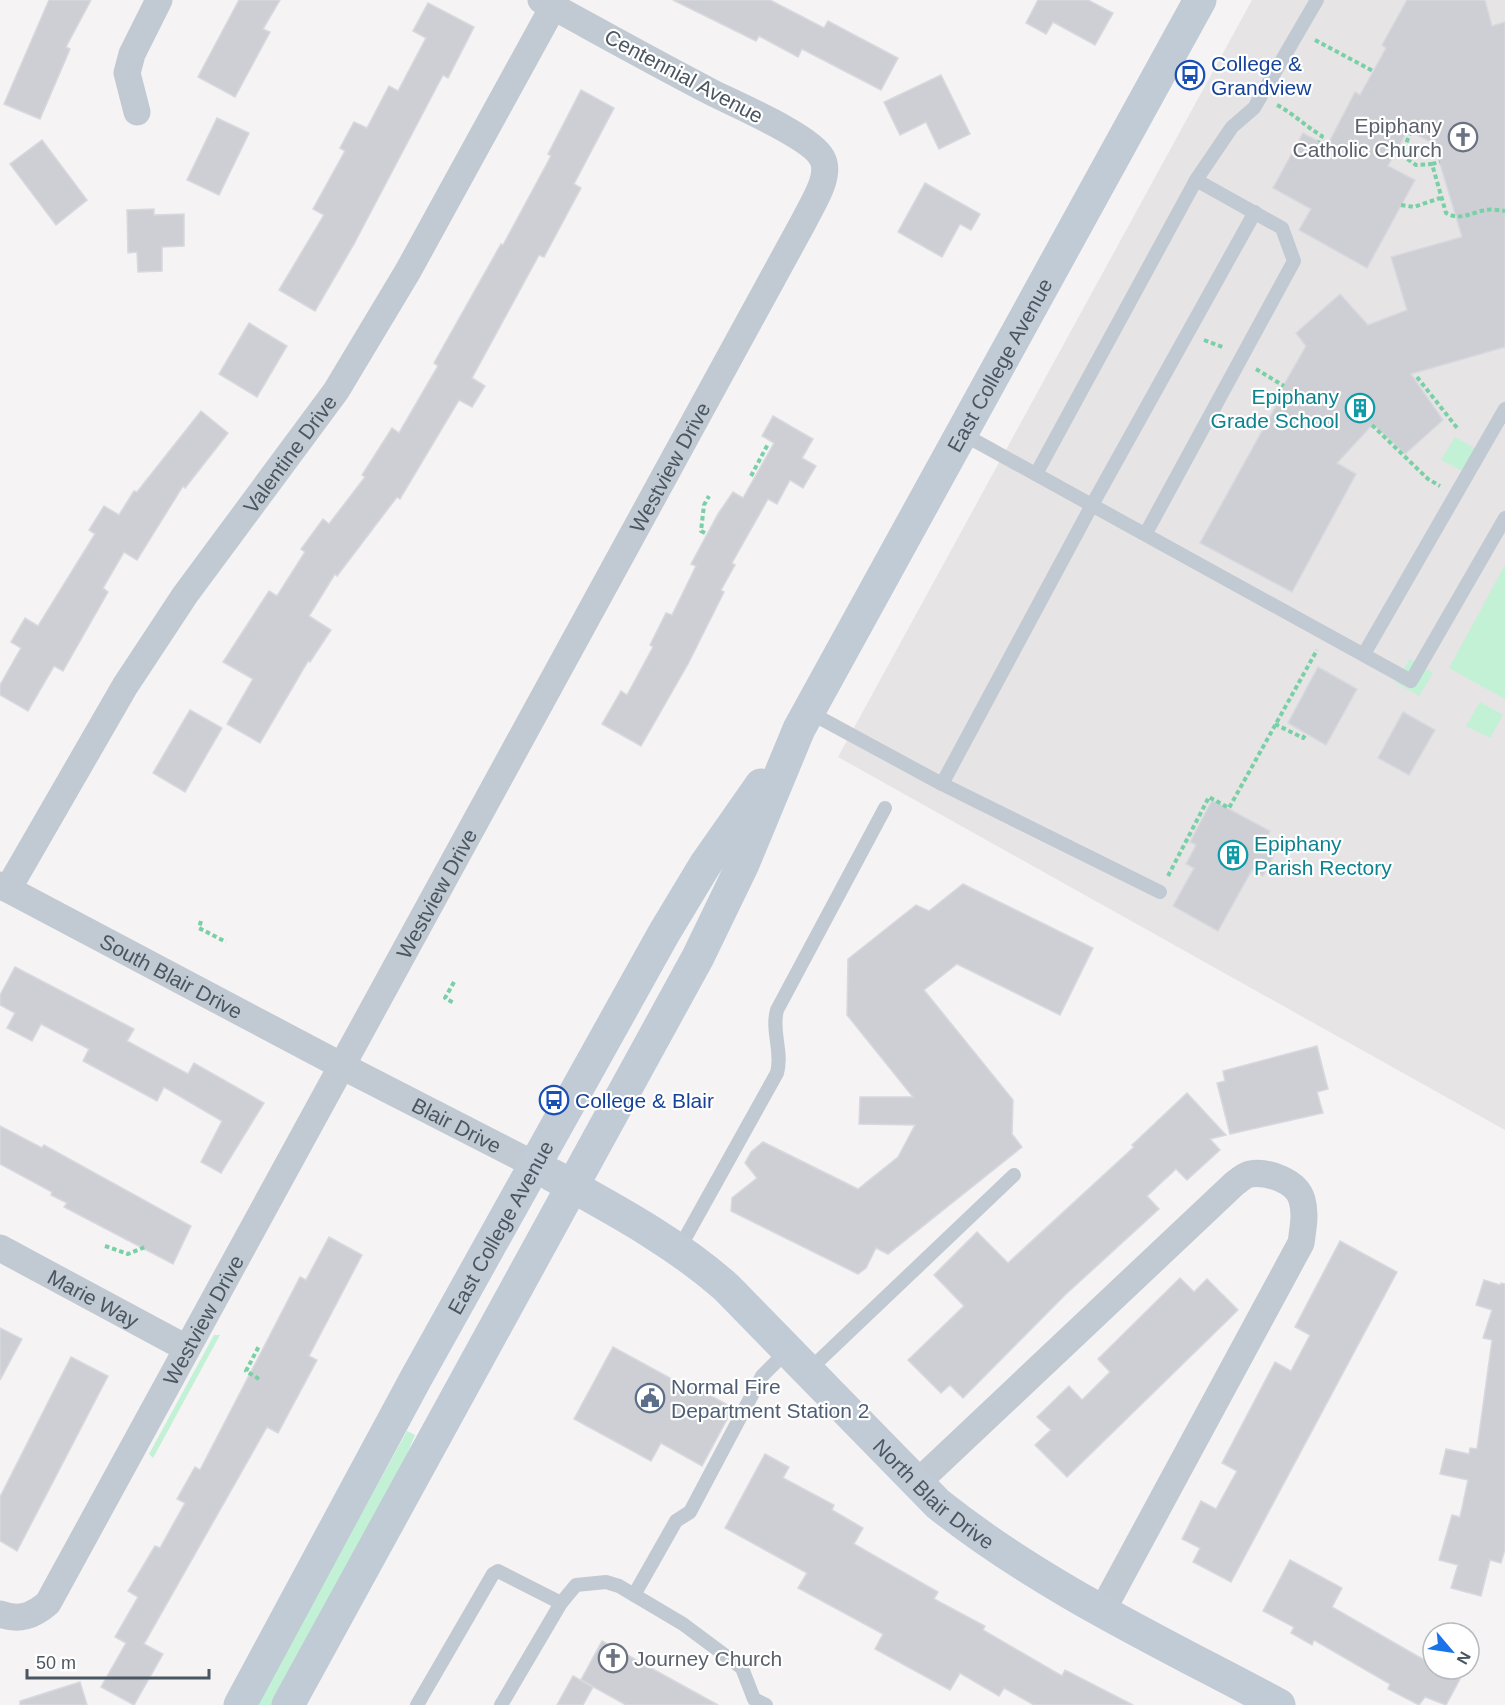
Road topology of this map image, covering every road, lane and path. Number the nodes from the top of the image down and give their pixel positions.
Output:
1 (159, 0) edge
2 (1200, 0) edge
3 (1317, 0) edge
4 (547, 3) edge
5 (1299, 31) junction
6 (1373, 72) dead end
7 (1261, 96) junction
8 (137, 112) dead end
9 (1411, 131) dead end
10 (1319, 142) dead end
11 (823, 159) joint
12 (1440, 162) dead end
13 (1432, 164) junction
14 (1196, 180) junction
15 (1440, 198) junction
16 (1401, 205) dead end
17 (1251, 210) junction
18 (1505, 211) edge
19 (1417, 377) dead end
20 (1505, 410) edge
21 (1372, 425) dead end
22 (1458, 429) dead end
23 (961, 433) junction
24 (768, 444) dead end
25 (1036, 474) junction
26 (751, 476) dead end
27 (1428, 479) dead end
28 (709, 496) dead end
29 (1092, 505) junction
30 (1505, 518) edge
31 (705, 533) dead end
32 (1146, 533) junction
33 (1320, 644) dead end
34 (1364, 654) junction
35 (804, 720) junction
36 (1275, 724) junction
37 (1306, 734) dead end
38 (942, 784) junction
39 (885, 808) dead end
40 (1179, 855) dead end
41 (4, 887) edge
42 (1160, 892) dead end
43 (201, 921) dead end
44 (226, 942) dead end
45 (454, 982) dead end
46 (454, 1003) dead end
47 (342, 1066) junction
48 (535, 1165) junction
49 (1014, 1175) dead end
50 (572, 1186) junction
51 (105, 1246) dead end
52 (145, 1247) dead end
53 (0, 1248) edge
54 (679, 1249) junction
55 (259, 1346) dead end
56 (186, 1348) junction
57 (798, 1360) junction
58 (259, 1379) dead end
59 (917, 1483) junction
60 (634, 1595) junction
61 (561, 1603) junction
62 (1102, 1611) junction
63 (0, 1614) edge
64 (757, 1703) edge
65 (240, 1705) edge
66 (288, 1705) edge
67 (417, 1705) edge
68 (501, 1705) edge
69 (1279, 1705) edge

1 - 8 street
2 - 23 main road, East College Avenue
3 - 5 lane
4 - 11 street, Centennial Avenue
4 - 41 street, Valentine Drive
5 - 6 path
5 - 7 lane
7 - 10 path
7 - 14 lane
9 - 13 path
11 - 47 street, Westview Drive
12 - 13 path
13 - 15 path
14 - 17 lane
14 - 25 lane
15 - 16 path
15 - 18 path
17 - 29 lane
17 - 32 lane
19 - 22 path
20 - 34 lane
21 - 27 path
23 - 25 lane
23 - 35 main road, East College Avenue
24 - 26 path
25 - 29 lane
28 - 31 path
29 - 32 lane
29 - 38 lane
30 - 34 lane
32 - 34 lane
33 - 36 path
35 - 38 lane
35 - 48 main road, East College Avenue
35 - 50 main road, East College Avenue
36 - 37 path
36 - 40 path
38 - 42 lane
39 - 54 lane
41 - 47 street, South Blair Drive
43 - 44 path
45 - 46 path
47 - 48 street, Blair Drive
47 - 56 street, Westview Drive
48 - 50 main road, Blair Drive
48 - 65 main road, East College Avenue
49 - 57 lane
50 - 54 main road, North Blair Drive
50 - 66 main road, East College Avenue
51 - 52 path
53 - 56 street, Marie Way
54 - 57 main road, North Blair Drive
55 - 58 path
56 - 63 street, Westview Drive
57 - 59 main road, North Blair Drive
57 - 60 lane
59 - 62 main road, North Blair Drive
59 - 62 street
60 - 61 lane
60 - 64 lane
61 - 67 lane
61 - 68 lane
62 - 69 main road, North Blair Drive

